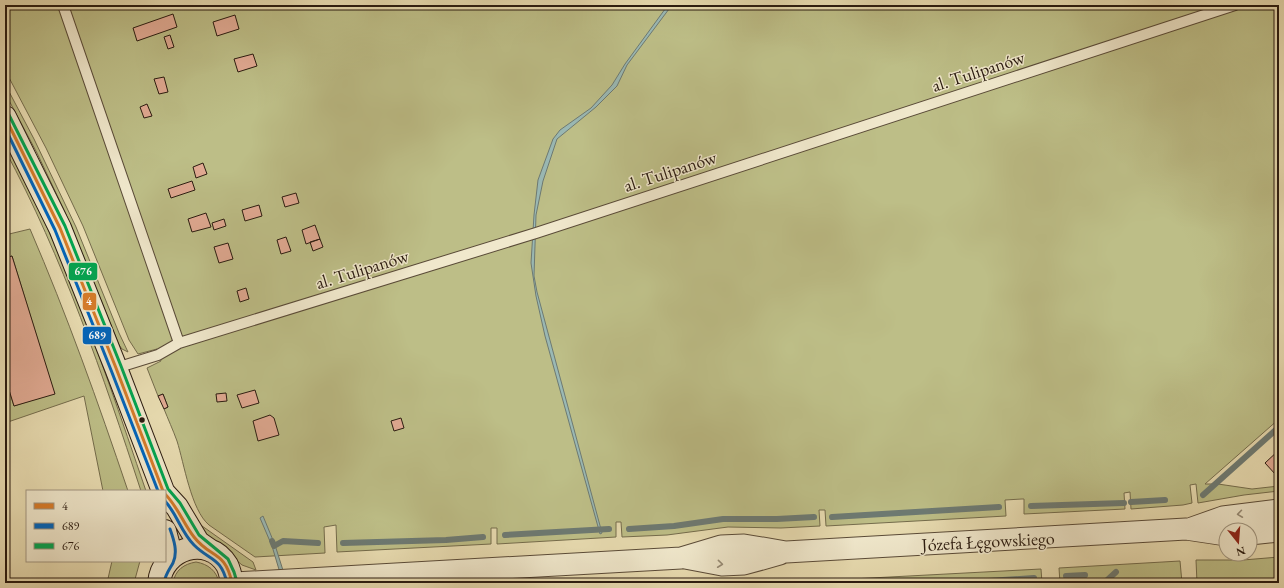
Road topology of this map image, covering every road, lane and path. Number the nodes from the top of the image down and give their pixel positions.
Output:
1 (63, 5) edge
2 (1235, 5) edge
3 (5, 117) edge
4 (179, 343) junction
5 (116, 368) junction
6 (163, 490) edge
7 (166, 494) edge
8 (1279, 510) edge
9 (1189, 529) junction
10 (1279, 531) edge
11 (1258, 533) edge
12 (1218, 534) edge
13 (166, 535) edge
14 (211, 551) junction
15 (169, 558) junction
16 (159, 583) edge
17 (233, 583) edge

1 - 4 lane
2 - 4 lane, al. Tulipanów
3 - 5 main road
4 - 5 lane, al. Tulipanów
5 - 6 main road
7 - 14 main road
8 -> 9 street, Józefa Łęgowskiego
9 - 12 street, Józefa Łęgowskiego
9 - 17 street, Józefa Łęgowskiego
10 - 11 street
13 - 15 main road
14 - 15 main road
14 - 17 main road
15 - 16 main road

